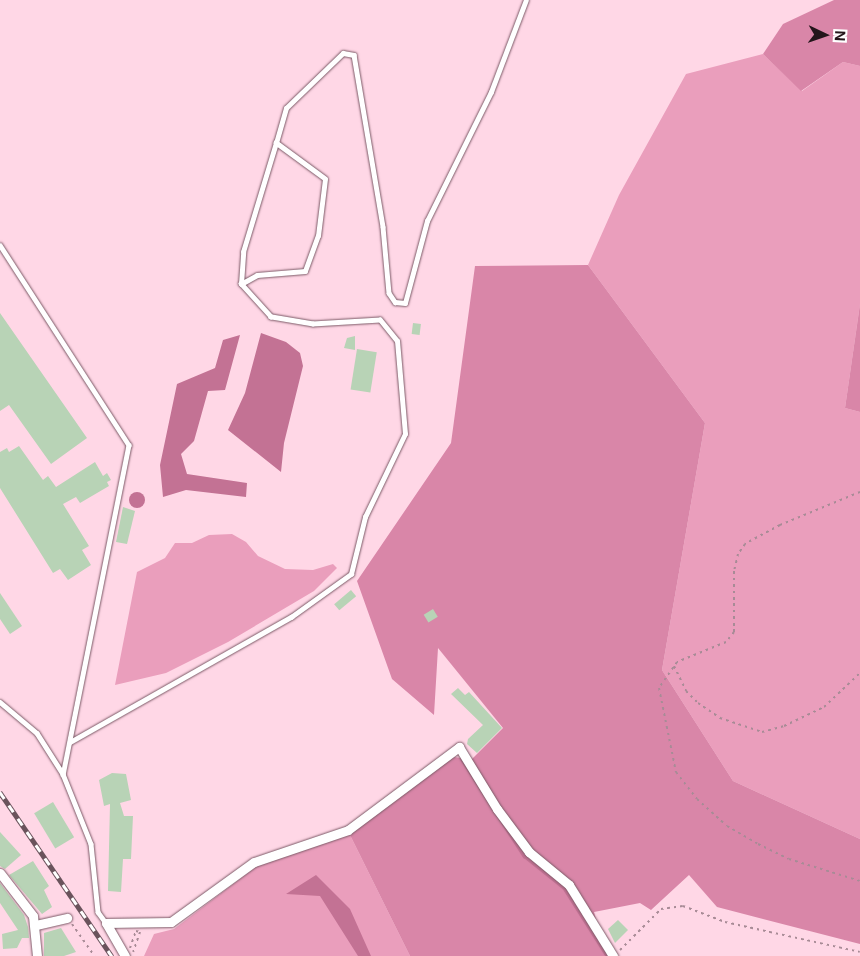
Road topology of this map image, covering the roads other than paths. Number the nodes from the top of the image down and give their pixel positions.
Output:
1 (526, 0) edge
2 (276, 144) junction
3 (0, 245) edge
4 (240, 284) junction
5 (0, 702) edge
6 (70, 742) junction
7 (63, 774) junction
8 (0, 873) edge
9 (67, 918) road end
10 (106, 923) junction
11 (36, 925) junction
12 (127, 953) edge
13 (37, 956) edge
14 (613, 956) edge

1 - 2 lane
2 - 4 lane
2 - 4 lane
3 - 6 lane
4 - 6 lane
5 - 7 lane
6 - 7 lane
7 - 10 lane
8 - 11 street
9 - 11 street
10 - 12 street
10 - 14 street
11 - 13 street

